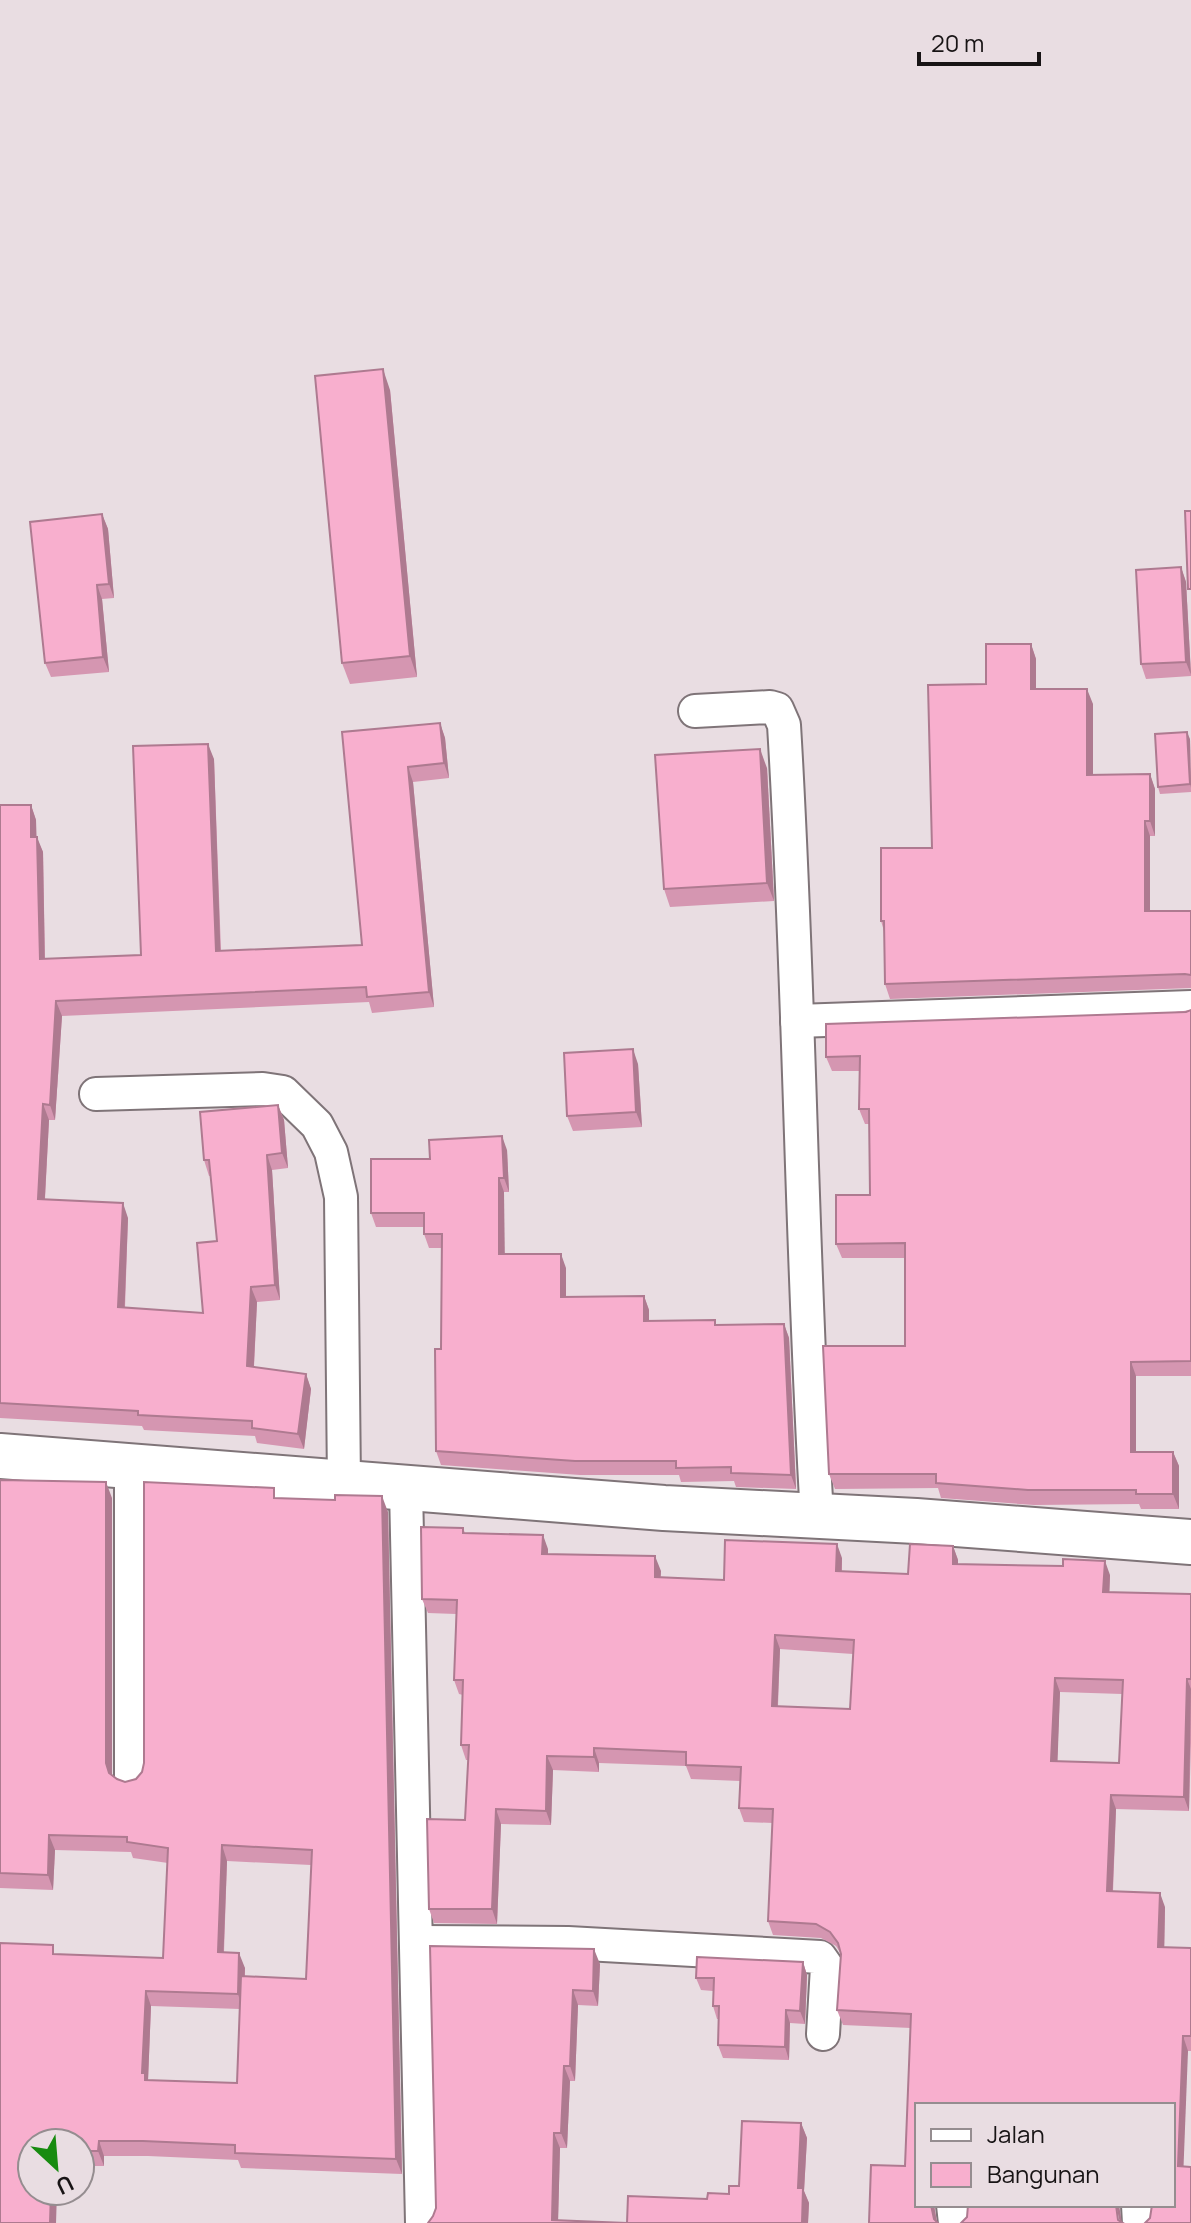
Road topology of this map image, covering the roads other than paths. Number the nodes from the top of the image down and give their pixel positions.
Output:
1 (695, 711) dead end
2 (1191, 1007) edge
3 (797, 1021) junction
4 (96, 1094) dead end
5 (0, 1456) edge
6 (131, 1468) junction
7 (344, 1483) junction
8 (406, 1489) junction
9 (817, 1516) junction
10 (1191, 1542) edge
11 (131, 1778) edge
12 (417, 1942) junction
13 (823, 2034) dead end
14 (422, 2223) edge

1 - 3 street
2 - 3 street
3 - 9 street
4 - 7 street
5 - 6 street
6 - 7 street
6 - 11 street
7 - 8 street
8 - 9 street
8 - 12 street
9 - 10 street
12 - 13 street
12 - 14 street

